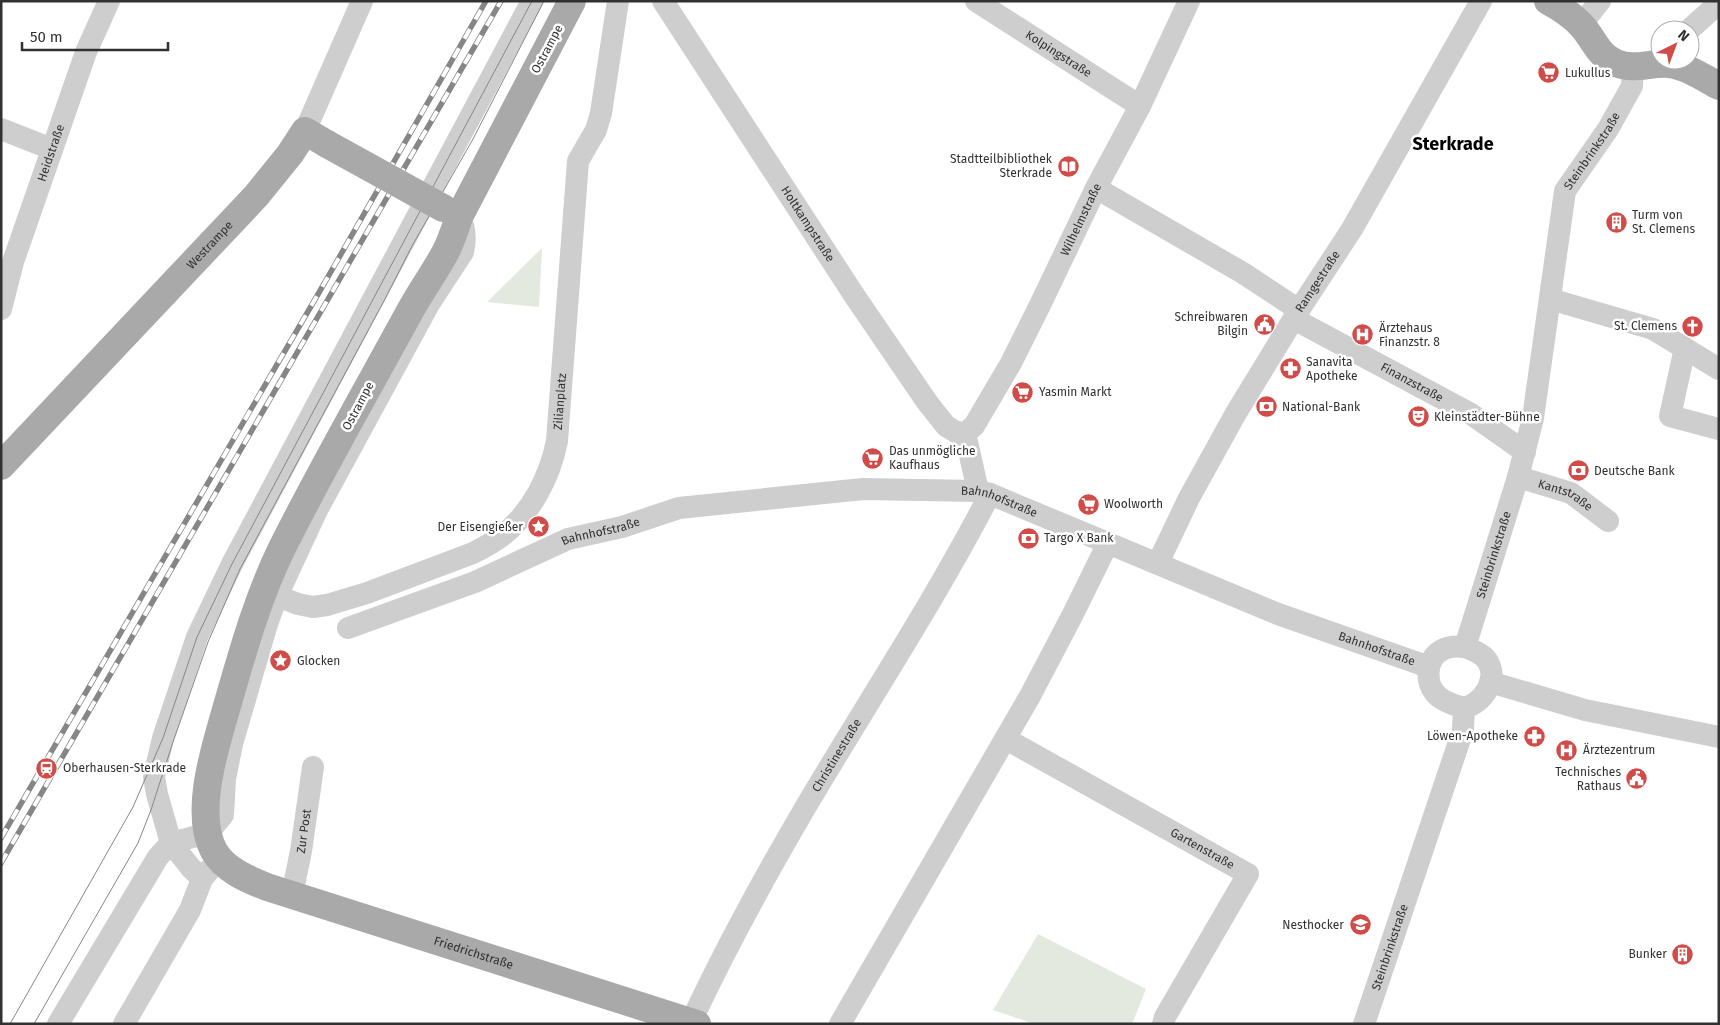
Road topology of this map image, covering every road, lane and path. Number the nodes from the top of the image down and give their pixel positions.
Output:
1 (109, 1) edge
2 (362, 1) edge
3 (532, 1) edge
4 (572, 1) edge
5 (618, 1) edge
6 (663, 1) edge
7 (976, 1) edge
8 (1189, 1) edge
9 (1481, 1) edge
10 (1548, 1) edge
11 (1600, 1) edge
12 (1719, 3) edge
13 (1700, 20) edge
14 (1581, 25) junction
15 (1633, 67) junction
16 (1719, 86) edge
17 (1140, 106) junction
18 (1, 129) edge
19 (316, 138) junction
20 (52, 149) junction
21 (1096, 188) junction
22 (451, 213) junction
23 (1550, 299) junction
24 (1, 309) edge
25 (1297, 314) junction
26 (1684, 348) junction
27 (1719, 369) edge
28 (1719, 429) edge
29 (965, 433) junction
30 (1525, 452) junction
31 (4, 456) edge
32 (1518, 476) junction
33 (984, 492) junction
34 (1608, 521) dead end
35 (503, 535) junction
36 (1108, 542) junction
37 (549, 549) junction
38 (1158, 563) junction
39 (270, 593) junction
40 (348, 628) dead end
41 (1465, 647) junction
42 (1429, 667) junction
43 (1490, 682) junction
44 (1464, 708) junction
45 (1719, 737) edge
46 (1006, 740) junction
47 (312, 767) dead end
48 (171, 843) junction
49 (214, 845) junction
50 (202, 879) junction
51 (292, 895) junction
52 (694, 1023) edge
53 (58, 1024) edge
54 (124, 1024) edge
55 (840, 1024) edge
56 (1163, 1024) edge
57 (1364, 1024) edge

1 - 20 street, Heidstraße
2 - 19 street, Westrampe
3 - 48 street
4 - 22 main road, Ostrampe
5 - 35 street, Zilianplatz
6 - 29 street, Holtkampstraße
7 - 17 street, Kolpingstraße
8 - 17 street, Wilhelmstraße
9 - 25 street, Ramgestraße
10 - 14 main road
11 - 14 street
12 - 13 street
14 - 15 main road
15 - 16 main road
15 - 23 street, Steinbrinkstraße
17 - 21 street, Wilhelmstraße
18 - 20 street
19 - 22 main road, bridge
19 - 31 main road, Westrampe
20 - 24 street, Heidstraße
21 - 25 street, Finanzstraße
21 - 29 street, Wilhelmstraße
22 - 39 main road, Ostrampe
23 - 26 street
23 - 30 street, Steinbrinkstraße
25 - 30 street, Finanzstraße
25 - 38 street, Ramgestraße
26 - 27 street
26 - 28 street
29 - 33 street
30 - 32 street, Steinbrinkstraße
32 - 34 street, Kantstraße
32 - 41 street, Steinbrinkstraße
33 - 36 street, Bahnhofstraße
33 - 37 street, Bahnhofstraße
33 - 52 street, Christinestraße
35 - 37 street, Bahnhofstraße
35 - 39 street, Zilianplatz
36 - 38 street, Bahnhofstraße
36 - 46 street
37 - 40 street, Bahnhofstraße
38 - 42 street, Bahnhofstraße
39 - 49 main road, Ostrampe
41 - 42 street, Bahnhofstraße
41 - 43 street
42 - 44 street, Bahnhofstraße
43 - 44 street
43 - 45 street
44 - 57 street, Steinbrinkstraße
46 - 55 street
46 - 56 street, Gartenstraße
47 - 51 street, Zur Post
48 - 49 street
48 - 50 street
48 - 53 street
49 - 50 street
49 - 51 main road, Friedrichstraße
50 - 54 street
51 - 52 main road, Friedrichstraße

